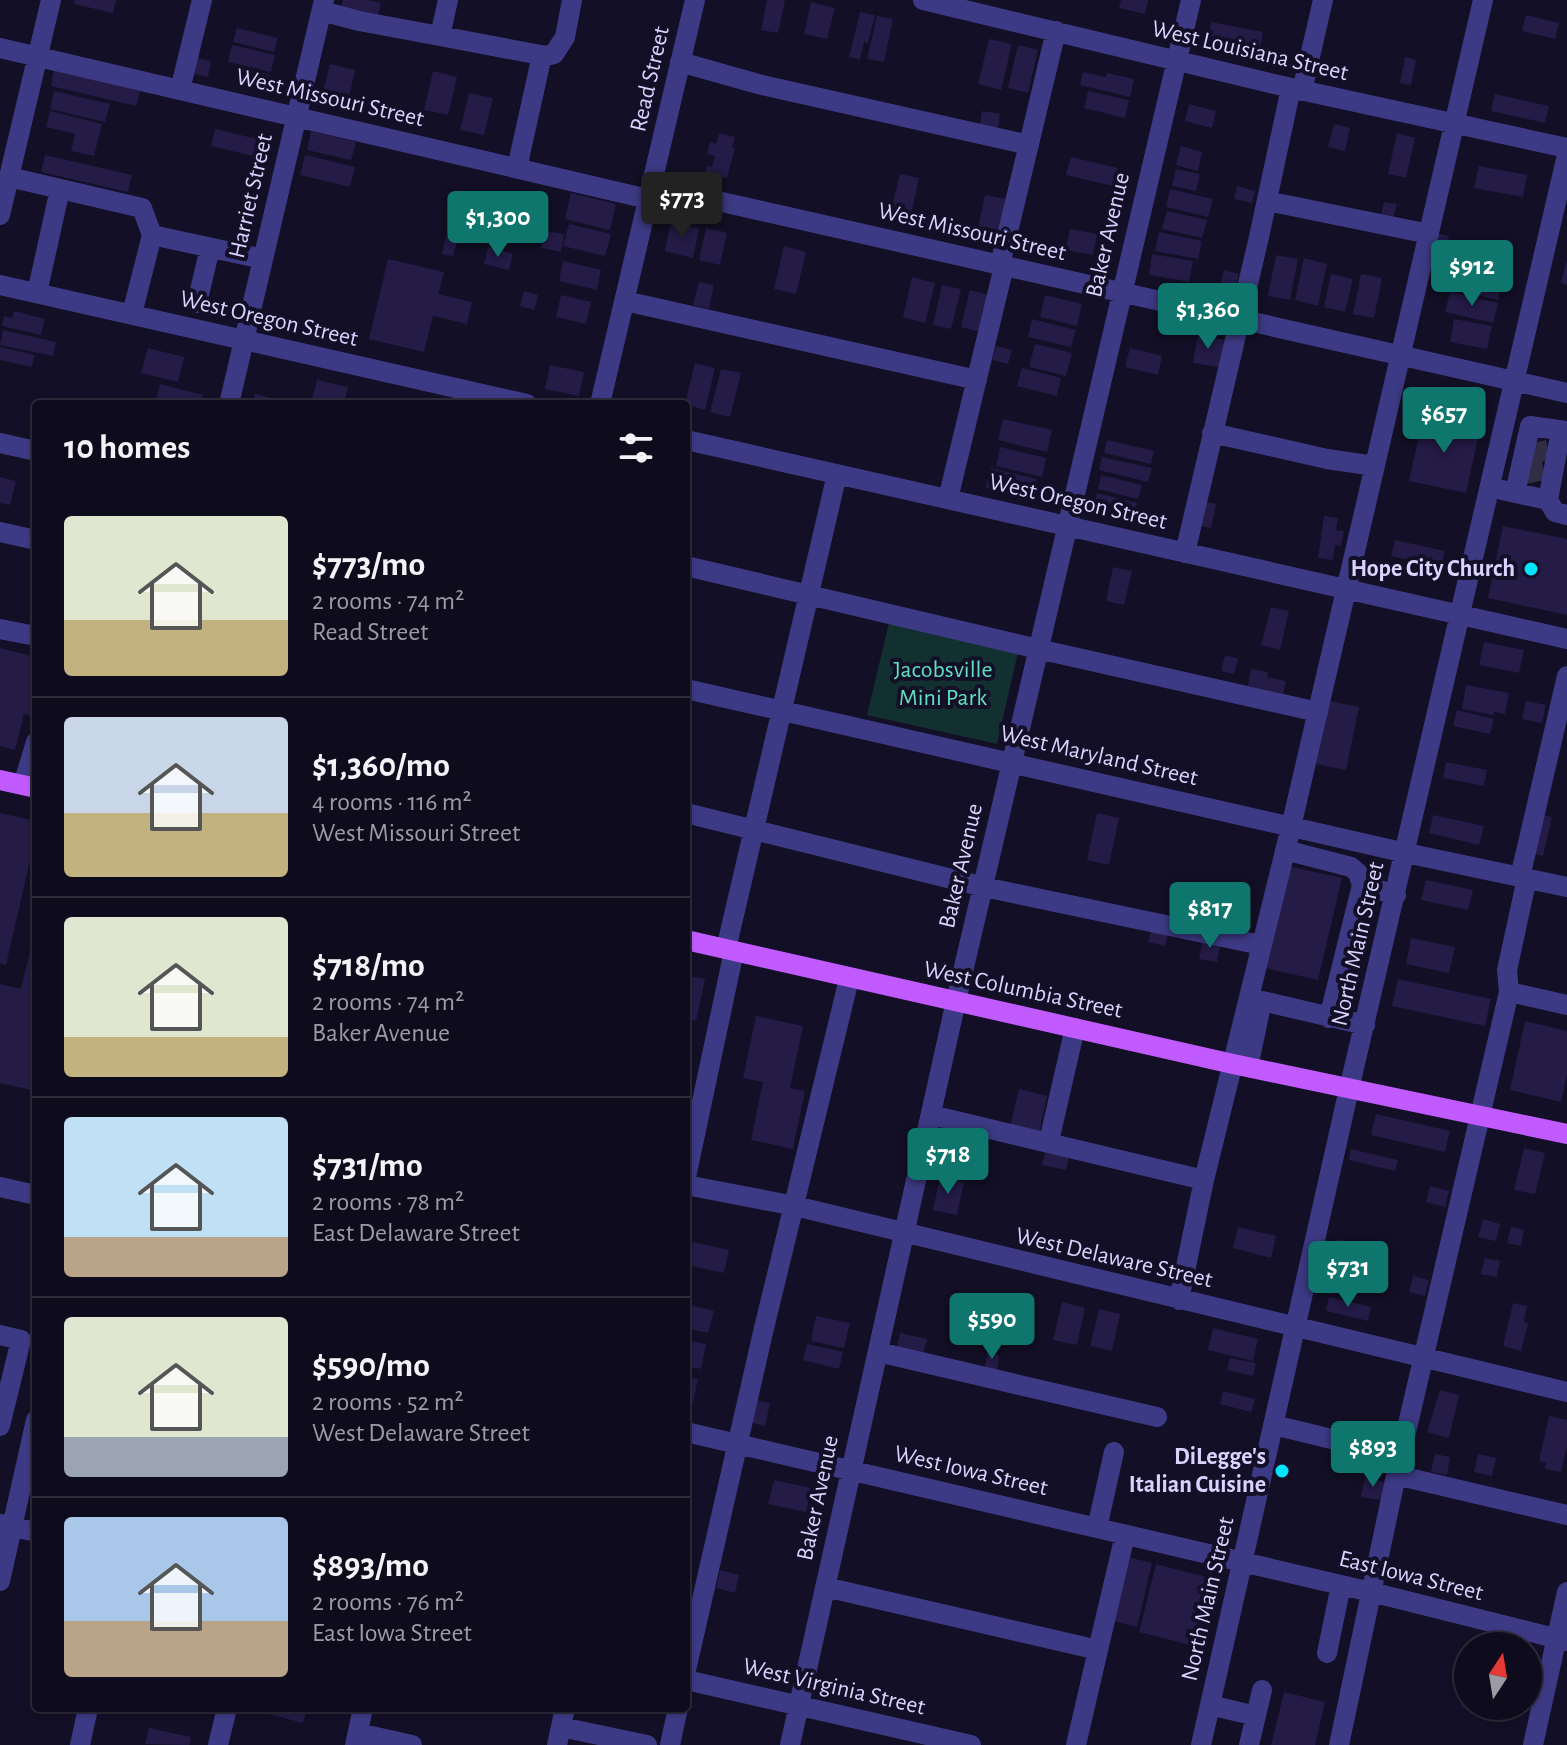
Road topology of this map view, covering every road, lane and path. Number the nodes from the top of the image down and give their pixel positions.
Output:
1 (51, 0) edge
2 (202, 0) edge
3 (448, 0) edge
4 (572, 0) edge
5 (695, 0) edge
6 (923, 0) edge
7 (1191, 0) edge
8 (1323, 0) edge
9 (1483, 0) edge
10 (958, 4) edge
11 (323, 5) edge
12 (1056, 31) junction
13 (440, 36) junction
14 (0, 48) edge
15 (542, 55) junction
16 (37, 57) junction
17 (1176, 61) junction
18 (680, 62) junction
19 (180, 90) junction
20 (1296, 90) junction
21 (297, 117) junction
22 (1454, 124) junction
23 (1029, 145) junction
24 (1567, 148) edge
25 (1567, 155) edge
26 (517, 168) junction
27 (9, 177) junction
28 (60, 189) junction
29 (650, 192) junction
30 (1267, 201) junction
31 (0, 215) edge
32 (1429, 234) junction
33 (152, 235) junction
34 (210, 248) junction
35 (263, 259) junction
36 (1002, 265) junction
37 (0, 285) edge
38 (1121, 292) junction
39 (37, 293) junction
40 (625, 301) junction
41 (197, 303) dead end
42 (132, 314) junction
43 (1239, 319) junction
44 (244, 340) junction
45 (1401, 356) junction
46 (977, 380) junction
47 (1514, 381) junction
48 (1567, 393) edge
49 (471, 398) edge
50 (230, 400) edge
51 (601, 400) edge
52 (1212, 433) junction
53 (690, 441) edge
54 (0, 443) edge
55 (32, 450) edge
56 (1540, 459) edge
57 (1375, 466) junction
58 (837, 474) junction
59 (1490, 488) junction
60 (948, 499) junction
61 (1548, 500) junction
62 (1567, 515) edge
63 (1067, 526) junction
64 (0, 532) edge
65 (32, 539) edge
66 (1185, 553) junction
67 (690, 567) edge
68 (1346, 590) junction
69 (810, 594) junction
70 (1459, 615) junction
71 (0, 629) edge
72 (32, 632) edge
73 (1567, 639) edge
74 (1038, 649) junction
75 (1567, 676) edge
76 (690, 690) edge
77 (784, 711) junction
78 (1318, 712) junction
79 (1557, 758) edge
80 (1011, 763) junction
81 (0, 780) edge
82 (30, 787) edge
83 (690, 814) edge
84 (1291, 827) junction
85 (753, 829) junction
86 (1285, 850) junction
87 (1406, 853) junction
88 (1524, 878) junction
89 (1362, 885) junction
90 (984, 887) junction
91 (1567, 887) edge
92 (1396, 895) junction
93 (690, 941) edge
94 (1261, 945) junction
95 (730, 950) junction
96 (849, 979) junction
97 (1509, 992) junction
98 (956, 1001) junction
99 (1567, 1005) edge
100 (1329, 1018) junction
101 (1365, 1025) junction
102 (1075, 1028) junction
103 (1240, 1065) junction
104 (1350, 1088) junction
105 (931, 1115) junction
106 (1480, 1116) junction
107 (1567, 1134) edge
108 (1049, 1141) junction
109 (690, 1156) edge
110 (1204, 1180) junction
111 (690, 1186) edge
112 (0, 1187) edge
113 (32, 1193) edge
114 (795, 1206) junction
115 (905, 1235) junction
116 (1179, 1300) junction
117 (1295, 1327) junction
118 (0, 1335) edge
119 (878, 1352) junction
120 (1425, 1358) junction
121 (1567, 1392) edge
122 (1157, 1417) dead end
123 (1274, 1425) junction
124 (0, 1426) edge
125 (690, 1433) edge
126 (32, 1434) edge
127 (738, 1444) junction
128 (1114, 1452) dead end
129 (1398, 1466) junction
130 (851, 1470) junction
131 (1567, 1515) edge
132 (6, 1525) edge
133 (1097, 1528) junction
134 (32, 1531) edge
135 (1125, 1535) junction
136 (1243, 1563) junction
137 (0, 1581) edge
138 (1341, 1585) junction
139 (825, 1587) junction
140 (1371, 1592) junction
141 (1567, 1592) edge
142 (1562, 1640) edge
143 (1098, 1650) junction
144 (690, 1653) edge
145 (1327, 1653) dead end
146 (690, 1681) edge
147 (1262, 1690) dead end
148 (800, 1705) junction
149 (1210, 1705) junction
150 (87, 1712) edge
151 (226, 1712) edge
152 (362, 1712) edge
153 (677, 1712) edge
154 (1256, 1716) junction
155 (561, 1727) edge
156 (356, 1739) edge
157 (80, 1745) edge
158 (218, 1745) edge
159 (412, 1745) edge
160 (647, 1745) edge
161 (670, 1745) edge
162 (790, 1745) edge
163 (971, 1745) edge
164 (1076, 1745) edge
165 (1201, 1745) edge
166 (1249, 1745) edge
167 (1339, 1745) edge
168 (1533, 1745) edge

1 - 16 street
2 - 19 street
3 - 13 street
4 - 15 street
5 - 18 street, Read Street
6 - 10 street, West Louisiana Street
7 - 17 street, Baker Avenue
8 - 20 street
9 - 22 street
10 - 12 street, West Louisiana Street
11 - 13 street
11 - 21 street, Harriet Street
12 - 17 street, West Louisiana Street
12 - 23 street
13 - 15 street
14 - 16 street, West Missouri Street
15 - 26 street
16 - 19 street, West Missouri Street
16 - 27 street
17 - 20 street, West Louisiana Street
17 - 38 street, Baker Avenue
18 - 23 street
18 - 29 street, Read Street
19 - 21 street, West Missouri Street
20 - 22 street, West Louisiana Street
20 - 30 street
21 - 26 street, West Missouri Street
21 - 35 street, Harriet Street
22 - 24 street, West Louisiana Street
22 - 32 street
23 - 36 street
25 - 47 street, North Main Street
26 - 29 street, West Missouri Street
27 - 28 street
27 - 31 street
28 - 33 street
28 - 39 street
29 - 36 street, West Missouri Street
29 - 40 street, Read Street
30 - 32 street
30 - 43 street
32 - 45 street
33 - 34 street
33 - 42 street
34 - 35 street
34 - 41 street
35 - 44 street, Harriet Street
36 - 38 street, West Missouri Street
36 - 46 street
37 - 39 street, West Oregon Street
38 - 43 street, West Missouri Street
38 - 63 street, Baker Avenue
39 - 42 street, West Oregon Street
40 - 46 street
40 - 51 street, Read Street
42 - 44 street, West Oregon Street
43 - 45 street, West Missouri Street
43 - 52 street
44 - 49 street, West Oregon Street
44 - 50 street, Harriet Street
45 - 47 street, West Missouri Street
45 - 57 street
46 - 60 street
47 - 48 street, West Missouri Street
47 - 59 street, North Main Street
52 - 57 street
52 - 66 street
53 - 58 street, West Oregon Street
54 - 55 street
56 - 59 street
56 - 61 street
56 - 61 street
57 - 68 street
58 - 60 street, West Oregon Street
58 - 69 street
59 - 70 street, North Main Street
60 - 63 street, West Oregon Street
61 - 62 street
63 - 66 street, West Oregon Street
63 - 74 street, Baker Avenue
64 - 65 street
66 - 68 street, West Oregon Street
67 - 69 street
68 - 70 street, West Oregon Street
68 - 78 street
69 - 74 street
69 - 77 street
70 - 73 street, West Oregon Street
70 - 87 street, North Main Street
71 - 72 street
74 - 78 street
74 - 80 street, Baker Avenue
75 - 79 street
76 - 77 street, West Maryland Street
77 - 80 street, West Maryland Street
77 - 85 street
78 - 84 street
79 - 88 street
80 - 84 street, West Maryland Street
80 - 90 street, Baker Avenue
81 - 82 main road
83 - 85 street
84 - 86 street
84 - 87 street, West Maryland Street
85 - 90 street
85 - 95 street
86 - 89 street
86 - 94 street
87 - 88 street, West Maryland Street
87 - 92 street, North Main Street
88 - 91 street, West Maryland Street
88 - 97 street
89 - 92 street
89 - 100 street
90 - 94 street
90 - 98 street, Baker Avenue
92 - 101 street, North Main Street
93 - 95 main road, West Columbia Street
94 - 103 street
95 - 96 main road, West Columbia Street
95 - 109 street
96 - 98 main road, West Columbia Street
96 - 114 street
97 - 99 street
97 - 106 street
98 - 102 main road, West Columbia Street
98 - 105 street, Baker Avenue
100 - 101 street
100 - 103 street
101 - 104 street, North Main Street
102 - 103 main road, West Columbia Street
102 - 108 street
103 - 104 main road, West Columbia Street
103 - 110 street
104 - 106 main road, West Columbia Street
104 - 117 street, North Main Street
105 - 108 street
105 - 115 street, Baker Avenue
106 - 107 main road, West Columbia Street
106 - 120 street
108 - 110 street
110 - 116 street
111 - 114 street, West Delaware Street
112 - 113 street
114 - 115 street, West Delaware Street
114 - 127 street
115 - 116 street, West Delaware Street
115 - 119 street, Baker Avenue
116 - 117 street, West Delaware Street
117 - 120 street, West Delaware Street
117 - 123 street, North Main Street
118 - 124 street
119 - 122 street
119 - 130 street, Baker Avenue
120 - 121 street, West Delaware Street
120 - 129 street
123 - 129 street
123 - 136 street, North Main Street
125 - 127 street, West Iowa Street
126 - 132 street
127 - 130 street, West Iowa Street
127 - 144 street
128 - 133 street
129 - 131 street
129 - 140 street
130 - 133 street, West Iowa Street
130 - 139 street, Baker Avenue
132 - 134 street
132 - 137 street
133 - 135 street, West Iowa Street
135 - 136 street, West Iowa Street
135 - 143 street
136 - 138 street, East Iowa Street
136 - 149 street, North Main Street
138 - 140 street, East Iowa Street
138 - 145 street
139 - 143 street
139 - 148 street, Baker Avenue
140 - 142 street, East Iowa Street
140 - 167 street
141 - 142 street
142 - 168 street
143 - 164 street
146 - 148 street, West Virginia Street
147 - 154 street
148 - 162 street, Baker Avenue
148 - 163 street, West Virginia Street
149 - 154 street
149 - 165 street, North Main Street
150 - 157 street
151 - 158 street
152 - 156 street
153 - 161 street
154 - 166 street
155 - 160 street
156 - 159 street

